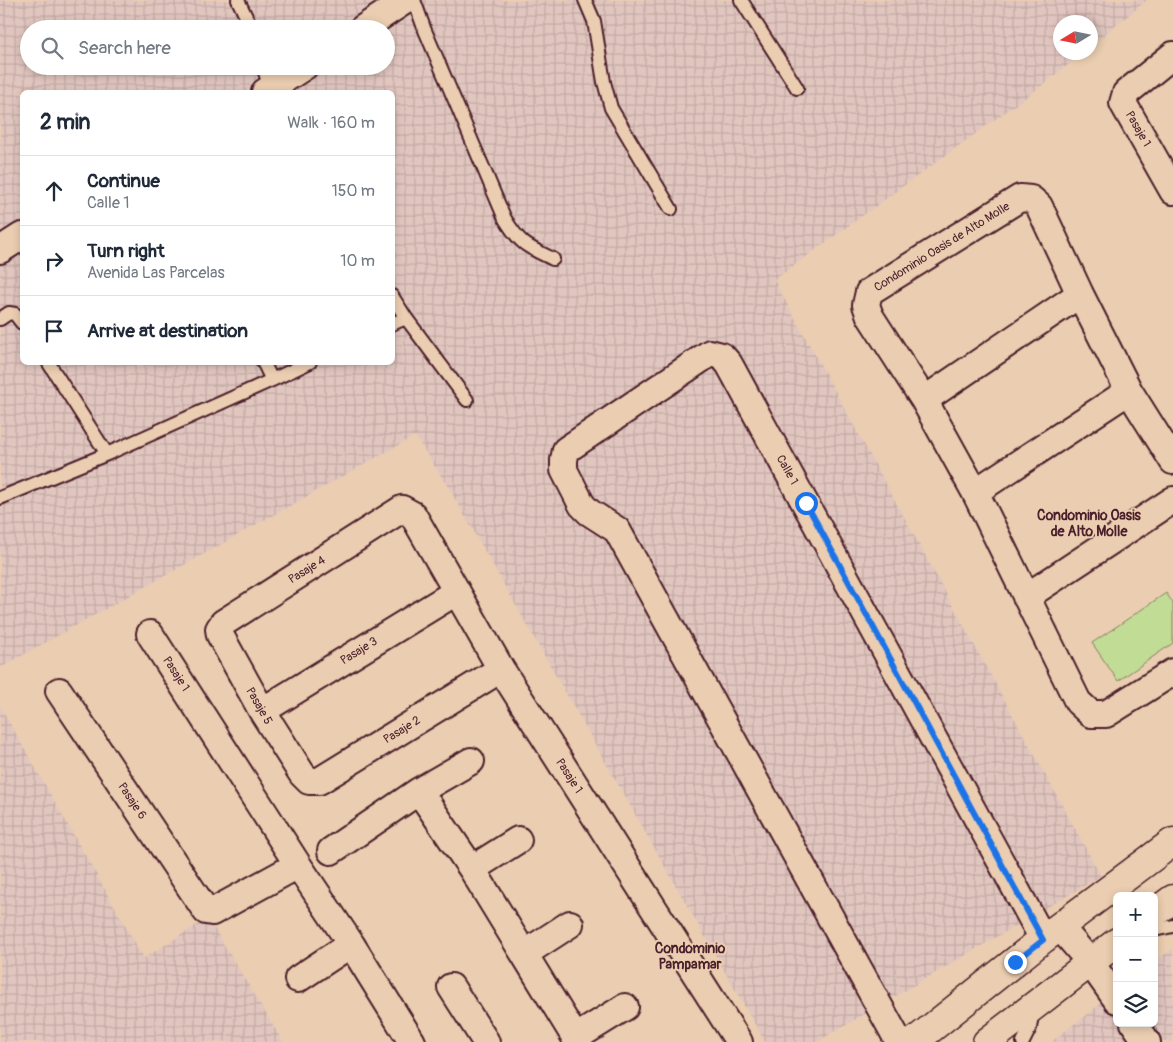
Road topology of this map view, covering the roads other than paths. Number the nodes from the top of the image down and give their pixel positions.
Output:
1 (238, 0) edge
2 (406, 0) edge
3 (414, 0) edge
4 (586, 0) edge
5 (741, 0) edge
6 (248, 20) edge
7 (376, 20) edge
8 (1173, 55) edge
9 (287, 75) edge
10 (267, 85) edge
11 (797, 88) dead end
12 (1171, 184) edge
13 (671, 209) dead end
14 (20, 237) edge
15 (0, 250) edge
16 (553, 258) dead end
17 (1080, 294) junction
18 (395, 301) edge
19 (406, 318) junction
20 (0, 319) edge
21 (20, 320) edge
22 (395, 323) edge
23 (50, 365) edge
24 (264, 365) edge
25 (304, 365) edge
26 (272, 380) junction
27 (1129, 391) junction
28 (467, 400) dead end
29 (924, 400) junction
30 (107, 454) junction
31 (1173, 461) edge
32 (975, 492) junction
33 (0, 498) edge
34 (1173, 500) edge
35 (402, 509) joint
36 (456, 592) junction
37 (1026, 597) junction
38 (150, 634) dead end
39 (220, 635) joint
40 (501, 668) junction
41 (1170, 680) edge
42 (59, 691) dead end
43 (262, 711) junction
44 (470, 762) dead end
45 (302, 774) joint
46 (419, 791) junction
47 (518, 840) dead end
48 (1173, 842) edge
49 (331, 851) dead end
50 (298, 866) junction
51 (472, 869) junction
52 (1173, 899) edge
53 (1158, 910) edge
54 (570, 924) dead end
55 (1173, 926) edge
56 (1158, 929) edge
57 (1052, 933) junction
58 (351, 944) junction
59 (1113, 945) edge
60 (524, 954) junction
61 (1090, 962) junction
62 (298, 980) dead end
63 (450, 988) dead end
64 (1113, 994) edge
65 (1034, 1006) junction
66 (625, 1007) dead end
67 (1137, 1027) edge
68 (407, 1040) edge
69 (577, 1040) edge
70 (486, 1042) edge
71 (739, 1042) edge
72 (899, 1042) edge
73 (914, 1042) edge
74 (987, 1042) edge
75 (1023, 1042) edge
76 (1148, 1042) edge

1 - 6 lane
2 - 7 street
3 - 16 lane
4 - 13 lane
5 - 11 lane
8 - 12 street, Pasaje 1
9 - 10 street
14 - 15 street
17 - 27 street, Condominio Oasis de Alto Molle
17 - 29 street
17 - 29 street, Condominio Oasis de Alto Molle
18 - 19 lane
19 - 22 lane
19 - 28 lane
20 - 21 lane
23 - 30 lane
24 - 26 lane
25 - 26 lane
26 - 30 lane
27 - 31 street, Condominio Oasis de Alto Molle
27 - 32 street
29 - 32 street, Condominio Oasis de Alto Molle
30 - 33 lane
32 - 37 street, Condominio Oasis de Alto Molle
34 - 37 street
35 - 36 street, Pasaje 1
35 - 39 street, Pasaje 4
36 - 40 street, Pasaje 1
36 - 43 street, Pasaje 3
37 - 41 street, Condominio Oasis de Alto Molle
38 - 50 street, Pasaje 1
39 - 43 street, Pasaje 5
40 - 45 street, Pasaje 2
40 - 71 street, Pasaje 1
42 - 50 street, Pasaje 6
43 - 45 street, Pasaje 5
44 - 46 street
46 - 49 street
46 - 51 street
47 - 51 street
48 - 57 street
50 - 58 street, Pasaje 1
51 - 60 street
52 - 53 street
54 - 60 street
55 - 56 lane
57 - 61 street, Calle 1
57 - 72 street, Calle 1
57 - 73 street
58 - 62 street
58 - 68 street, Pasaje 1
59 - 61 street
60 - 69 street
61 - 64 street, Calle 1
61 - 65 street
63 - 70 street
65 - 74 street
65 - 75 lane
66 - 69 street
67 - 76 street

